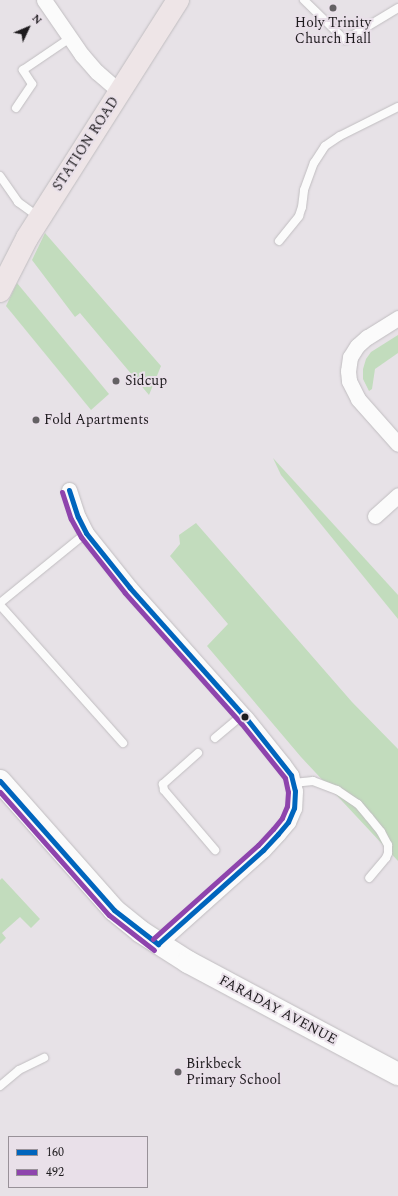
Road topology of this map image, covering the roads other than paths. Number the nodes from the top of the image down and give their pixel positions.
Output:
1 (44, 0) edge
2 (178, 0) edge
3 (304, 0) edge
4 (398, 8) edge
5 (70, 38) junction
6 (120, 92) junction
7 (398, 107) edge
8 (16, 108) dead end
9 (0, 176) edge
10 (39, 218) junction
11 (279, 241) dead end
12 (0, 291) edge
13 (398, 318) edge
14 (398, 444) edge
15 (69, 490) dead end
16 (398, 495) edge
17 (375, 516) dead end
18 (86, 533) junction
19 (0, 604) edge
20 (242, 715) junction
21 (215, 738) dead end
22 (123, 743) dead end
23 (198, 753) dead end
24 (0, 781) edge
25 (293, 783) junction
26 (215, 850) dead end
27 (369, 878) dead end
28 (158, 944) junction
29 (44, 1058) dead end
30 (398, 1074) edge
31 (0, 1086) edge

1 - 5 street
2 - 6 main road, STATION ROAD
3 - 4 lane
5 - 6 street
5 - 8 lane
6 - 10 main road, STATION ROAD
7 - 11 lane
9 - 10 lane
10 - 12 main road, STATION ROAD
13 - 14 street
15 - 18 street
16 - 17 street
18 - 19 lane
18 - 20 street
19 - 22 lane
20 - 21 lane
20 - 25 street
23 - 26 lane
24 - 28 street, FARADAY AVENUE
25 - 27 lane
25 - 28 street
28 - 30 street, FARADAY AVENUE
29 - 31 lane

